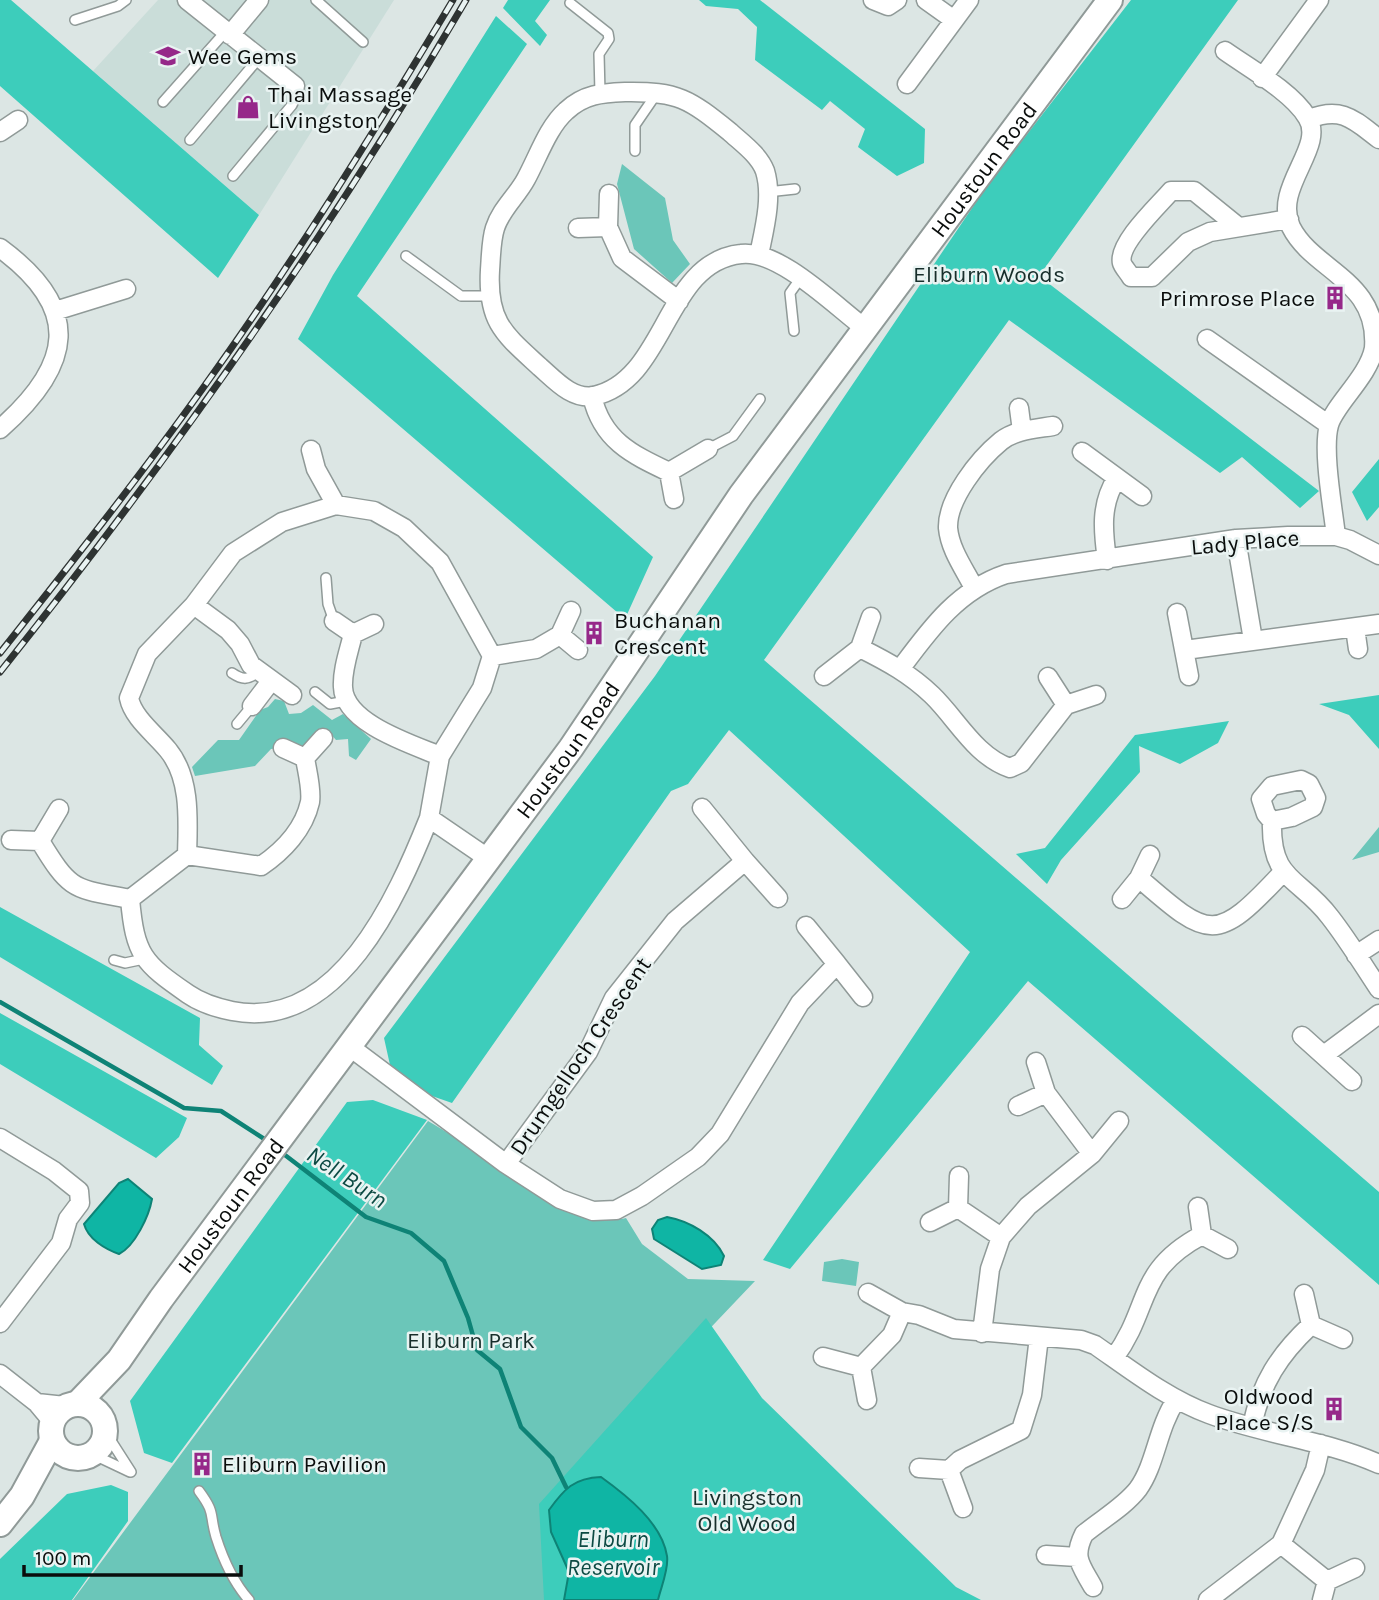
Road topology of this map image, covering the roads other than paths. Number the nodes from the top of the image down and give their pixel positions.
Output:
1 (125, 0) edge
2 (187, 0) edge
3 (259, 0) edge
4 (316, 0) edge
5 (873, 0) edge
6 (897, 0) edge
7 (926, 0) edge
8 (970, 0) edge
9 (1110, 0) edge
10 (1319, 0) edge
11 (570, 3) dead end
12 (75, 20) dead end
13 (954, 20) junction
14 (228, 33) junction
15 (363, 42) dead end
16 (1225, 51) dead end
17 (259, 58) junction
18 (1262, 78) junction
19 (906, 84) dead end
20 (295, 86) joint
21 (658, 92) junction
22 (600, 93) junction
23 (163, 102) dead end
24 (1309, 119) junction
25 (18, 120) dead end
26 (0, 132) edge
27 (1378, 136) edge
28 (190, 140) dead end
29 (635, 150) dead end
30 (233, 176) dead end
31 (795, 189) dead end
32 (766, 192) junction
33 (609, 194) dead end
34 (1289, 219) junction
35 (1236, 225) junction
36 (608, 227) junction
37 (578, 228) dead end
38 (0, 247) edge
39 (759, 255) junction
40 (406, 256) dead end
41 (800, 279) junction
42 (126, 289) dead end
43 (489, 296) junction
44 (679, 301) junction
45 (55, 311) junction
46 (866, 329) junction
47 (794, 331) dead end
48 (1208, 339) dead end
49 (592, 396) junction
50 (760, 399) dead end
51 (1018, 408) dead end
52 (1329, 425) junction
53 (1053, 426) dead end
54 (0, 429) edge
55 (1022, 430) junction
56 (708, 449) joint
57 (311, 450) dead end
58 (1082, 452) dead end
59 (316, 469) junction
60 (669, 472) junction
61 (298, 473) dead end
62 (1117, 478) junction
63 (1142, 496) dead end
64 (674, 499) dead end
65 (336, 505) junction
66 (1336, 537) junction
67 (1236, 539) junction
68 (1379, 555) edge
69 (1107, 560) junction
70 (326, 578) dead end
71 (974, 588) junction
72 (194, 605) junction
73 (571, 611) dead end
74 (1177, 613) dead end
75 (871, 617) dead end
76 (378, 619) dead end
77 (334, 621) joint
78 (1379, 624) edge
79 (1355, 628) junction
80 (353, 634) junction
81 (560, 635) junction
82 (1253, 640) junction
83 (860, 648) junction
84 (1358, 649) dead end
85 (578, 650) dead end
86 (1185, 650) junction
87 (492, 656) junction
88 (901, 668) junction
89 (232, 673) dead end
90 (265, 676) junction
91 (824, 676) dead end
92 (1189, 676) dead end
93 (1048, 677) dead end
94 (315, 692) dead end
95 (292, 695) dead end
96 (1096, 695) dead end
97 (346, 701) junction
98 (1066, 705) junction
99 (252, 706) joint
100 (237, 724) dead end
101 (323, 738) dead end
102 (283, 748) dead end
103 (440, 757) junction
104 (305, 758) junction
105 (702, 808) dead end
106 (59, 810) dead end
107 (429, 818) junction
108 (1272, 821) dead end
109 (11, 840) dead end
110 (40, 841) junction
111 (187, 855) junction
112 (1150, 855) dead end
113 (489, 859) junction
114 (746, 861) junction
115 (1283, 872) junction
116 (1139, 878) junction
117 (778, 898) dead end
118 (130, 899) junction
119 (1122, 899) dead end
120 (806, 926) dead end
121 (1379, 940) edge
122 (1356, 955) junction
123 (144, 959) junction
124 (114, 960) dead end
125 (837, 964) junction
126 (1379, 989) edge
127 (863, 997) dead end
128 (1379, 1014) edge
129 (1302, 1036) dead end
130 (350, 1047) junction
131 (1324, 1055) junction
132 (1036, 1062) dead end
133 (1352, 1080) dead end
134 (1046, 1093) junction
135 (1018, 1106) dead end
136 (1118, 1121) dead end
137 (0, 1138) edge
138 (1091, 1154) junction
139 (506, 1164) junction
140 (959, 1176) dead end
141 (1198, 1207) dead end
142 (958, 1209) junction
143 (930, 1222) dead end
144 (1202, 1235) junction
145 (1001, 1237) junction
146 (1228, 1249) dead end
147 (868, 1293) dead end
148 (1304, 1294) dead end
149 (902, 1312) junction
150 (0, 1323) edge
151 (1311, 1325) junction
152 (982, 1333) junction
153 (1038, 1337) junction
154 (1343, 1339) dead end
155 (823, 1357) dead end
156 (1114, 1358) junction
157 (861, 1367) junction
158 (0, 1374) edge
159 (867, 1400) dead end
160 (1176, 1400) junction
161 (70, 1417) junction
162 (1252, 1426) junction
163 (1321, 1444) junction
164 (83, 1456) junction
165 (1379, 1464) edge
166 (919, 1468) dead end
167 (950, 1470) junction
168 (199, 1491) dead end
169 (22, 1496) junction
170 (963, 1508) dead end
171 (0, 1524) edge
172 (1281, 1544) junction
173 (1046, 1555) dead end
174 (1077, 1557) junction
175 (1355, 1568) dead end
176 (1327, 1581) junction
177 (1093, 1587) dead end
178 (250, 1600) edge
179 (1208, 1600) edge
180 (1322, 1600) edge

1 - 12 lane
2 - 14 street
3 - 14 street
4 - 15 lane
5 - 6 street
7 - 13 street
8 - 13 street
9 - 46 street, Houstoun Road
10 - 18 street
11 - 22 lane
13 - 19 street
14 - 17 street
14 - 23 lane
16 - 18 street
17 - 20 street
17 - 28 lane
18 - 24 street
20 - 30 lane
21 - 22 street
21 - 29 lane
21 - 32 street
22 - 43 street
24 - 27 street
24 - 34 street
25 - 26 street
31 - 32 lane
32 - 39 street
33 - 36 street
34 - 35 street
34 - 52 street
35 - 35 street
36 - 37 street
36 - 44 street
38 - 45 street
39 - 41 street
39 - 44 street
40 - 43 lane
41 - 46 street
41 - 47 lane
42 - 45 street
43 - 49 street
44 - 49 street
45 - 54 street
46 - 113 street, Houstoun Road
48 - 52 street
49 - 60 street
50 - 56 lane
51 - 55 street
52 - 66 street
53 - 55 street
55 - 71 street
56 - 60 street
57 - 59 street
58 - 62 street
59 - 61 street
59 - 65 street
60 - 64 street
62 - 63 street
62 - 69 street
65 - 72 street
65 - 87 street
66 - 67 street, Lady Place
66 - 68 street, Lady Place
67 - 69 street, Lady Place
67 - 82 street
69 - 71 street, Lady Place
70 - 77 lane
71 - 88 street, Lady Place
72 - 90 street
72 - 111 street
73 - 81 street
74 - 86 street
75 - 83 street
76 - 80 street
77 - 80 street
78 - 79 street
79 - 82 street
79 - 84 street
80 - 97 street
81 - 85 street
81 - 87 street
82 - 86 street
83 - 88 street
83 - 91 street
86 - 92 street
87 - 103 street
88 - 98 street
89 - 90 lane
90 - 95 street
90 - 99 street
93 - 98 street
94 - 97 lane
96 - 98 street
97 - 103 street
99 - 100 lane
101 - 104 street
102 - 104 street
103 - 107 street
104 - 111 street
105 - 114 street
106 - 110 street
107 - 113 street
107 - 123 street
108 - 115 street
109 - 110 street
110 - 118 street
111 - 118 street
112 - 116 street
113 - 130 street, Houstoun Road
114 - 117 street
114 - 139 street, Drumgelloch Crescent
115 - 116 street
115 - 122 street
116 - 119 street
118 - 123 street
120 - 125 street
121 - 122 street
122 - 126 street
123 - 124 lane
125 - 127 street
125 - 139 street, Drumgelloch Crescent
128 - 131 street
129 - 131 street
130 - 139 street, Drumgelloch Crescent
130 - 161 street, Houstoun Road
131 - 133 street
132 - 134 street
134 - 135 street
134 - 138 street
136 - 138 street
137 - 150 street
138 - 145 street
140 - 142 street
141 - 144 street
142 - 143 street
142 - 145 street
144 - 146 street
144 - 156 street
145 - 152 street
147 - 149 street
148 - 151 street
149 - 152 street
149 - 157 street
151 - 154 street
151 - 162 street
152 - 153 street
153 - 156 street
153 - 167 street
155 - 157 street
156 - 160 street
157 - 159 street
158 - 161 street
160 - 162 street
160 - 174 street
161 - 164 street, Houstoun Road
161 - 164 street
161 - 164 lane
161 - 169 street, Houstoun Road
162 - 163 street
163 - 165 street
163 - 172 street
164 - 169 street, Houstoun Road
166 - 167 street
167 - 170 street
168 - 178 lane
169 - 171 street, Houstoun Road
172 - 176 street
172 - 179 street
173 - 174 street
174 - 177 street
175 - 176 street
176 - 180 street

